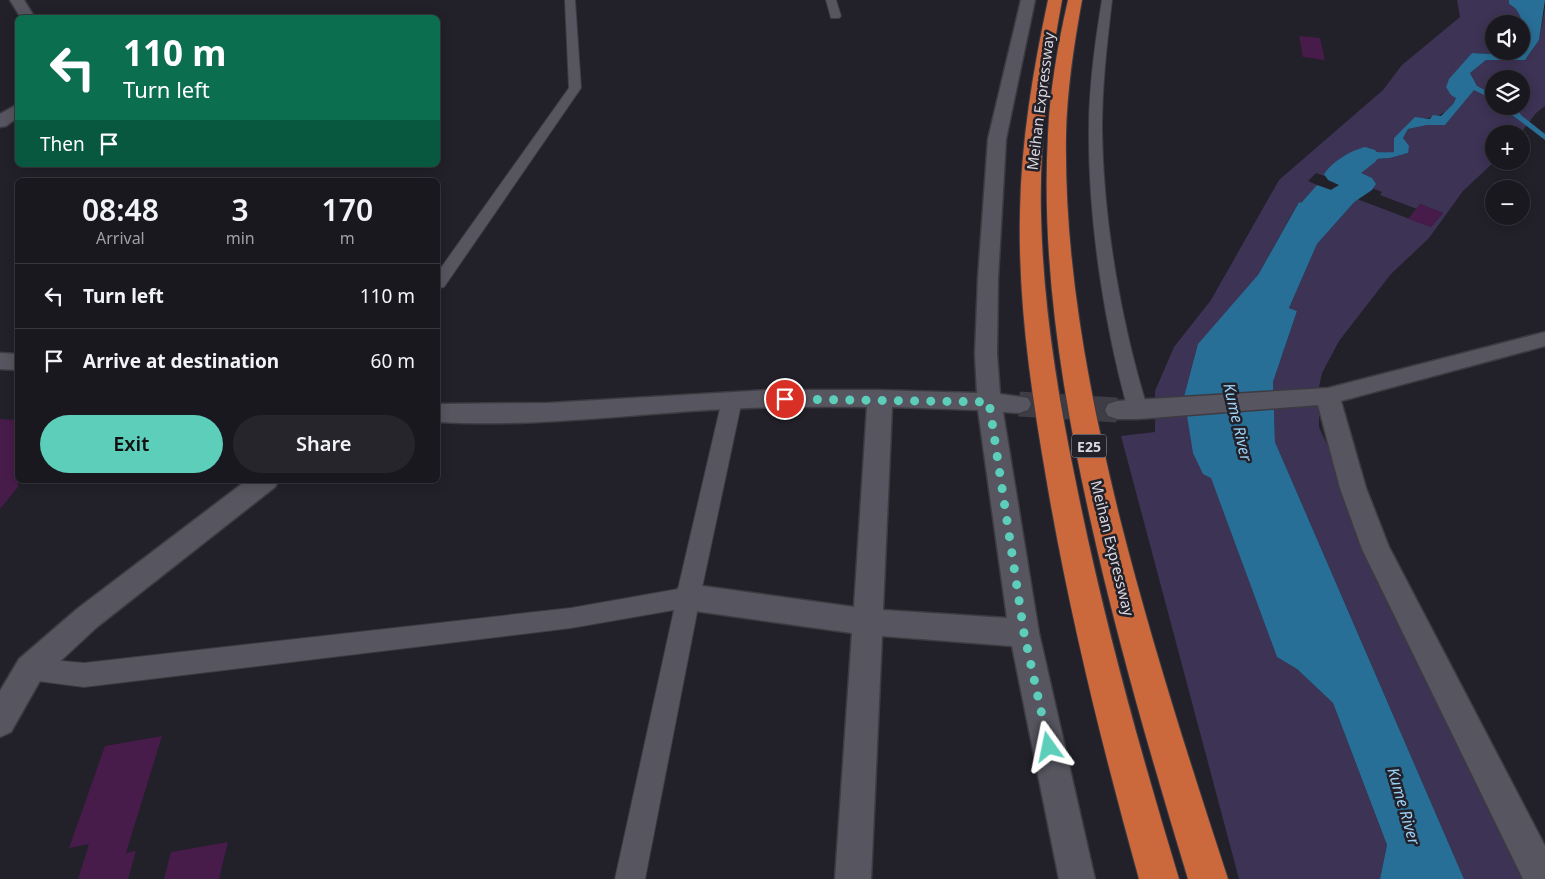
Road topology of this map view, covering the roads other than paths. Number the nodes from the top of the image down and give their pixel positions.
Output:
1 (17, 0) edge
2 (570, 0) edge
3 (831, 0) edge
4 (1028, 0) edge
5 (1054, 0) edge
6 (1074, 0) edge
7 (1107, 0) edge
8 (27, 15) edge
9 (835, 16) dead end
10 (15, 112) edge
11 (0, 122) edge
12 (440, 280) edge
13 (1545, 339) edge
14 (0, 361) edge
15 (15, 362) edge
16 (1321, 397) junction
17 (880, 399) junction
18 (732, 400) junction
19 (989, 402) junction
20 (1019, 404) tunnel mouth
21 (1135, 410) joint
22 (440, 414) edge
23 (262, 483) edge
24 (688, 597) junction
25 (869, 622) junction
26 (1024, 633) junction
27 (30, 669) junction
28 (0, 721) edge
29 (630, 879) edge
30 (853, 879) edge
31 (1077, 879) edge
32 (1159, 879) edge
33 (1208, 879) edge
34 (1541, 879) edge

1 - 8 street
2 - 12 street
3 - 9 street
4 - 19 street
5 - 32 highway, Meihan Expressway / E25
6 - 33 highway, Meihan Expressway / E25
7 - 21 street
10 - 11 street
13 - 16 street
14 - 15 street
16 - 21 street
16 - 34 street
17 - 18 street
17 - 19 street
17 - 25 street
18 - 22 street
18 - 24 street
19 - 20 street
19 - 26 street
23 - 27 street
24 - 25 street
24 - 27 street
24 - 29 street
25 - 26 street
25 - 30 street
26 - 31 street
27 - 28 street

